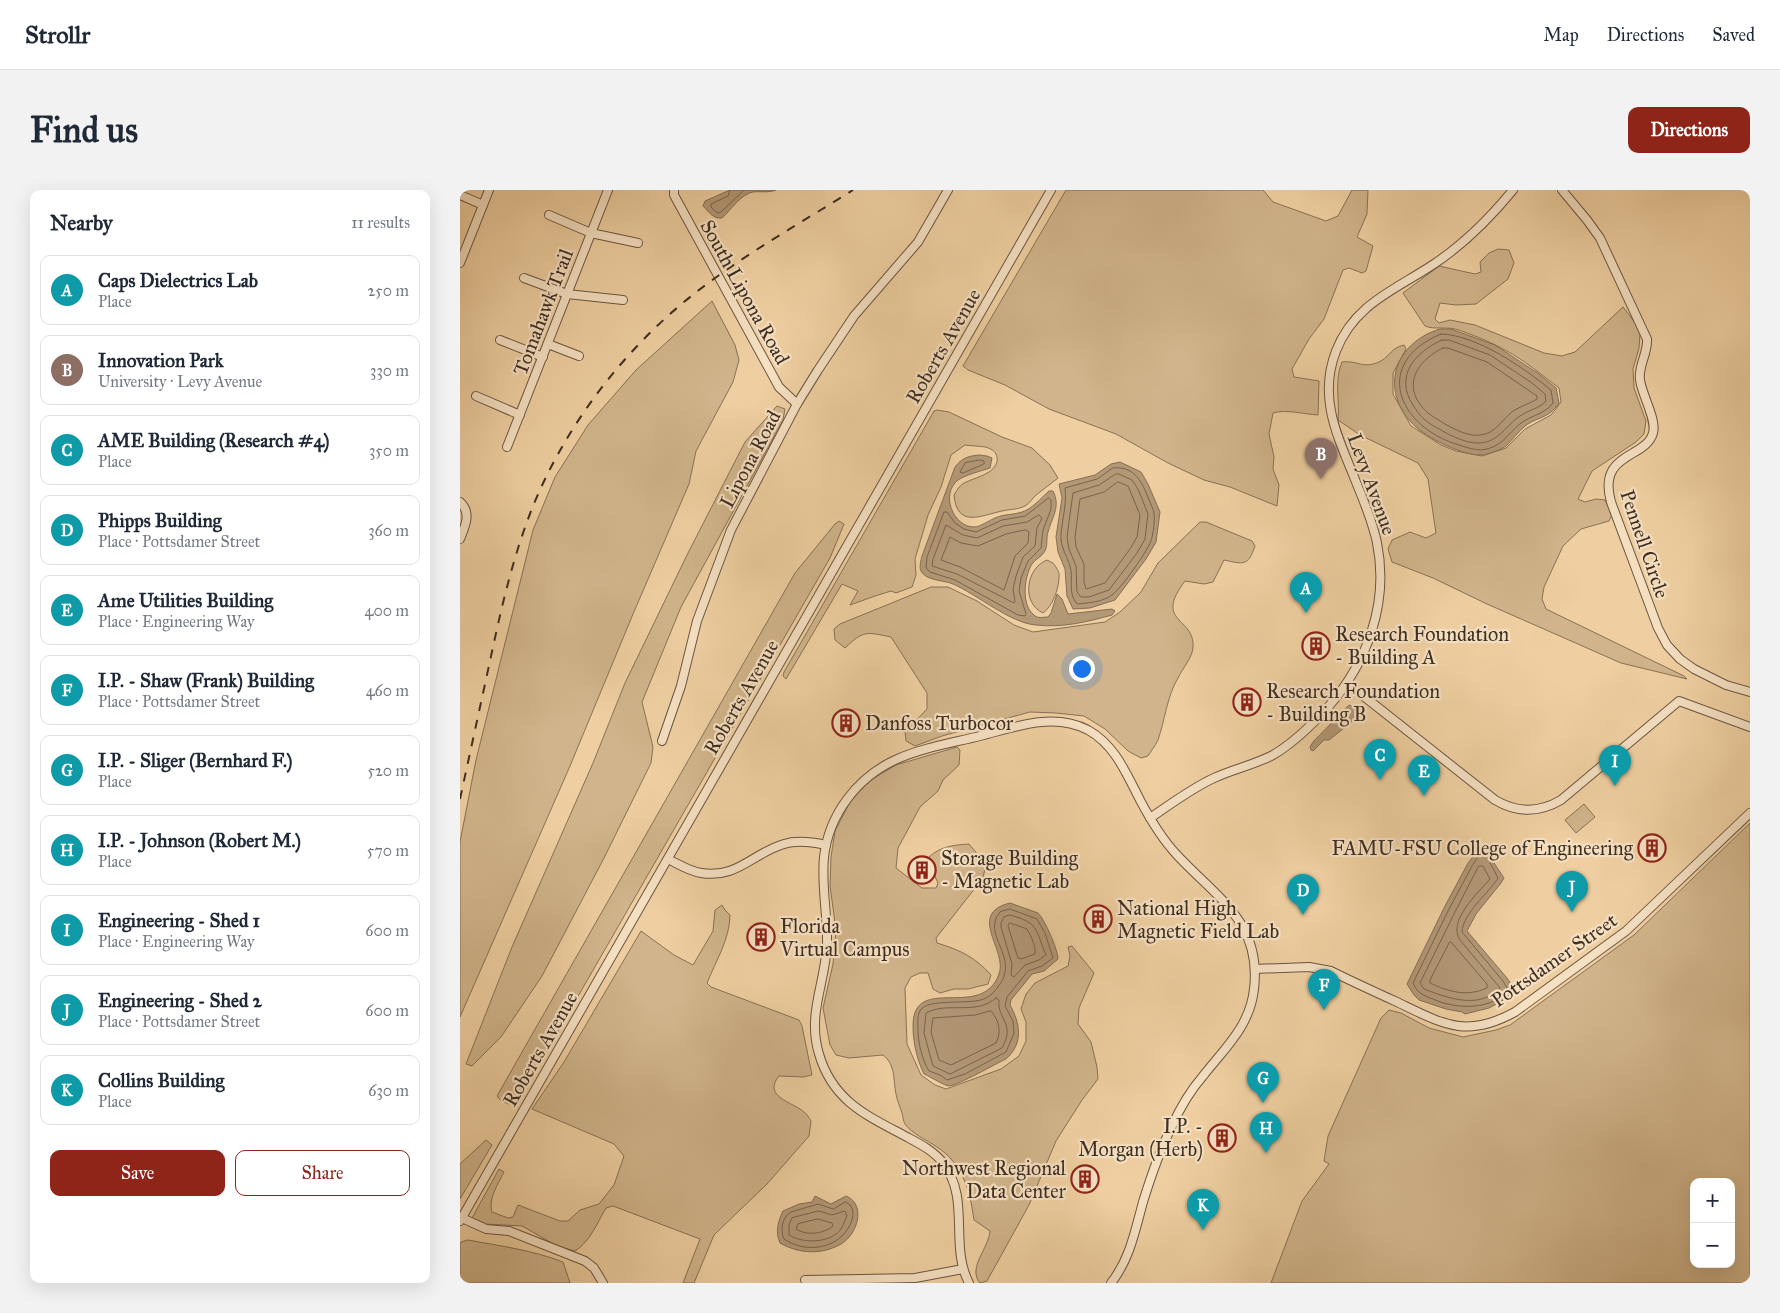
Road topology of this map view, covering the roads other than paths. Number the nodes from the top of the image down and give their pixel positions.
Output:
1 (489, 190) edge
2 (608, 190) edge
3 (674, 190) edge
4 (948, 190) edge
5 (1051, 190) edge
6 (1514, 190) edge
7 (1562, 190) edge
8 (460, 195) edge
9 (483, 205) junction
10 (550, 215) dead end
11 (592, 233) junction
12 (638, 243) dead end
13 (460, 263) edge
14 (524, 278) dead end
15 (567, 294) junction
16 (623, 300) dead end
17 (500, 340) dead end
18 (548, 344) junction
19 (578, 356) dead end
20 (542, 357) junction
21 (476, 396) dead end
22 (797, 404) junction
23 (520, 415) junction
24 (507, 447) dead end
25 (462, 504) edge
26 (460, 540) edge
27 (1347, 683) junction
28 (1750, 692) edge
29 (1750, 727) edge
30 (662, 741) dead end
31 (1750, 813) edge
32 (1150, 818) junction
33 (826, 845) junction
34 (668, 859) junction
35 (1255, 969) junction
36 (461, 1220) edge
37 (963, 1269) junction
38 (805, 1280) dead end
39 (603, 1283) edge
40 (969, 1283) edge
41 (1111, 1283) edge

1 - 9 street
2 - 11 street, Tomahawk Trail
3 - 22 street, South Lipona Road
4 - 22 street, Lipona Road
5 - 34 street, Roberts Avenue
6 - 27 street, Levy Avenue
7 - 28 street, Pennell Circle
8 - 9 street
9 - 13 street
10 - 11 street
11 - 12 street
11 - 15 street, Tomahawk Trail
14 - 15 street
15 - 16 street
15 - 18 street, Tomahawk Trail
17 - 20 street
18 - 19 street
18 - 20 street, Tomahawk Trail
20 - 23 street, Tomahawk Trail
21 - 23 street
22 - 30 street, Lipona Road
23 - 24 street, Tomahawk Trail
25 - 26 street
27 - 29 street
27 - 32 street, Levy Avenue
31 - 35 street, Pottsdamer Street
32 - 33 street
32 - 35 street
33 - 34 street
33 - 37 street
34 - 36 street, Roberts Avenue
35 - 41 street
36 - 39 street
37 - 38 street
37 - 40 street

